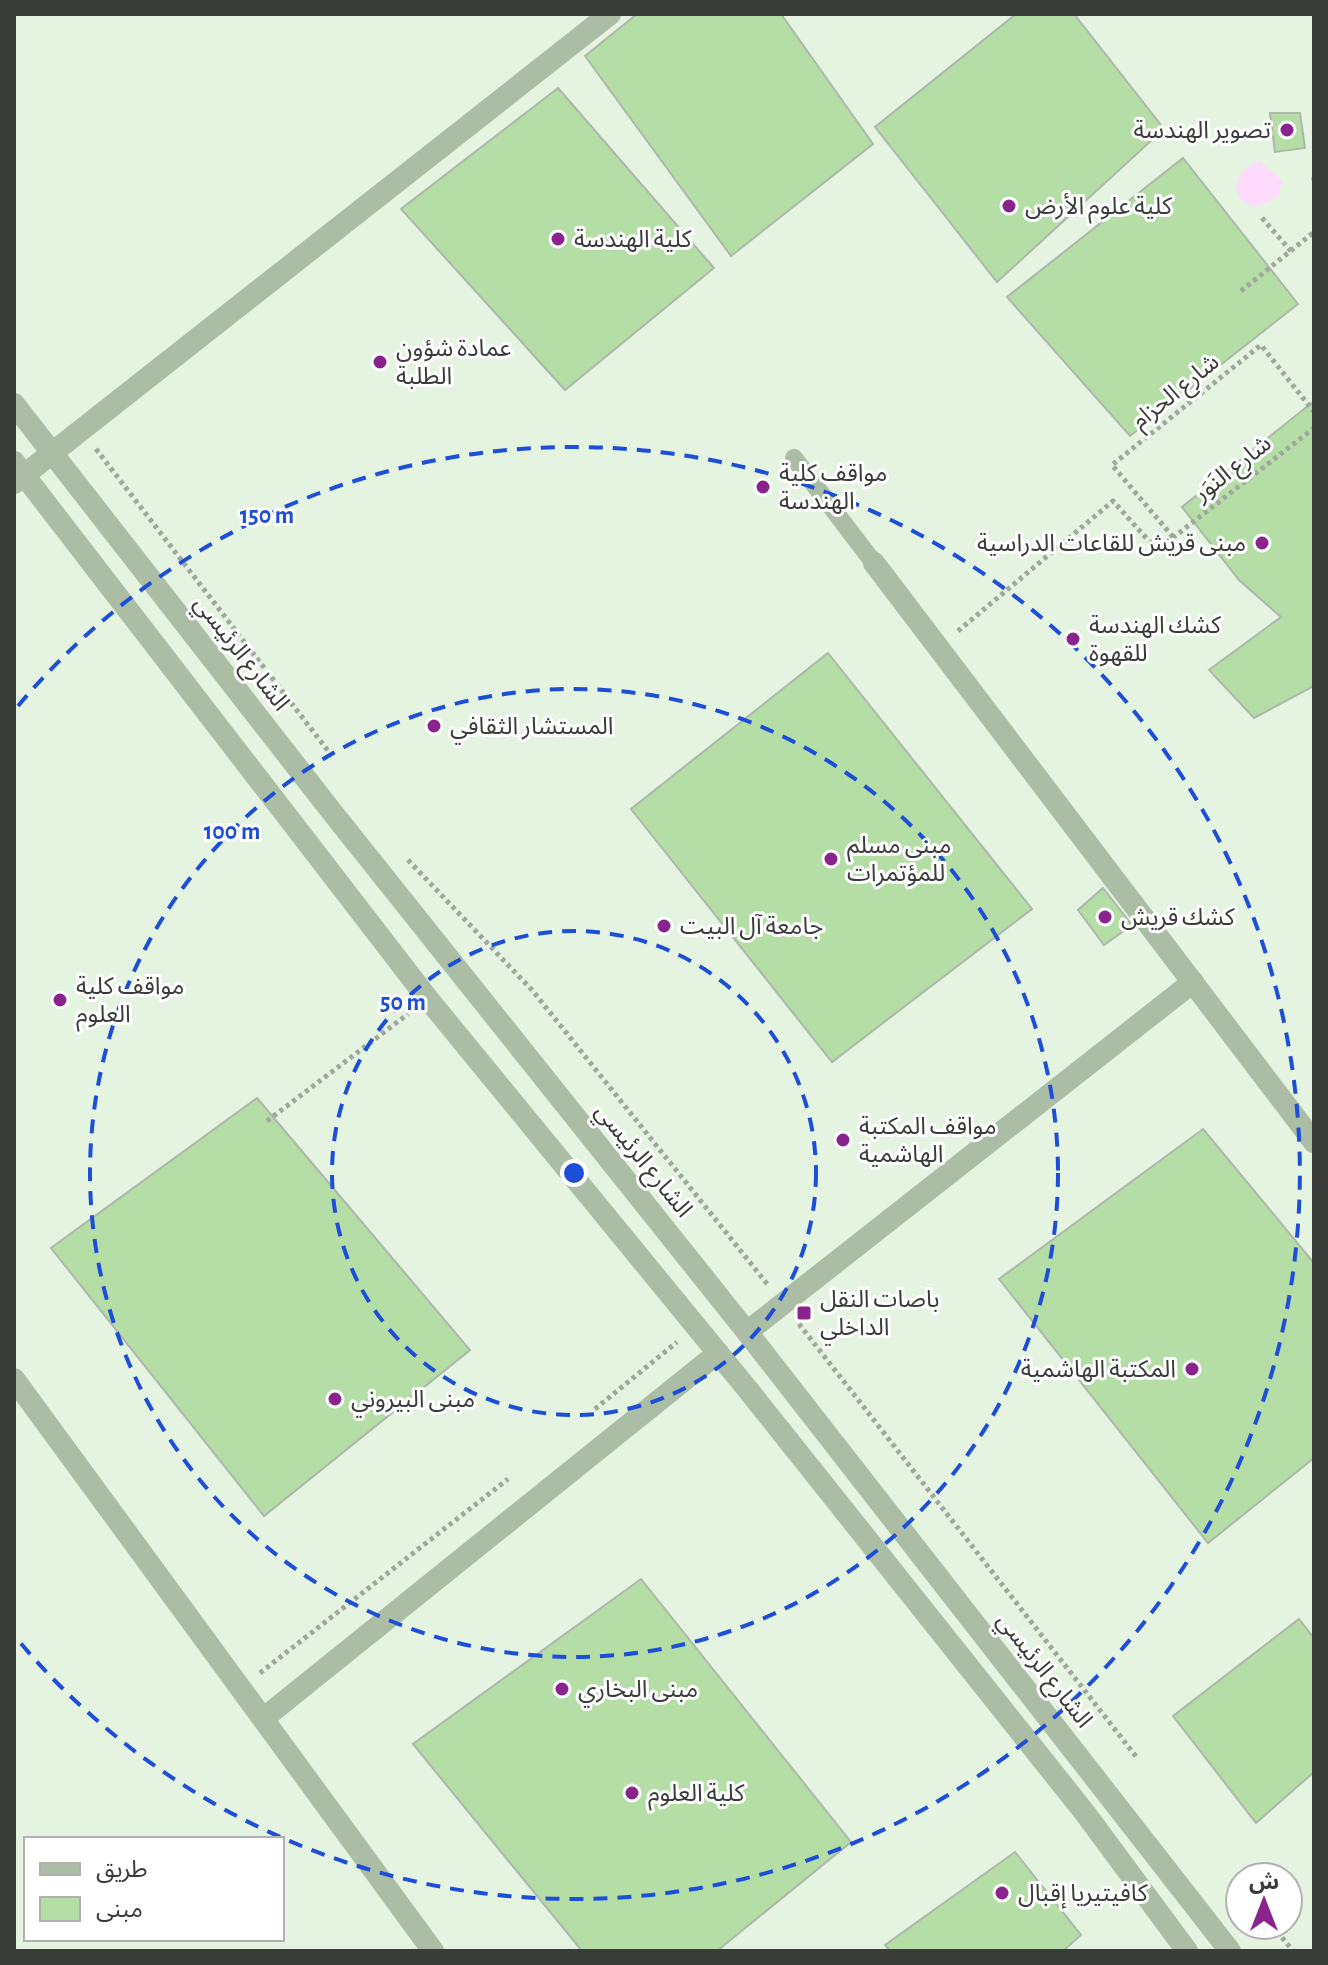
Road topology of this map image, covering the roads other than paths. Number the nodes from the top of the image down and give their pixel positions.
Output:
1 (610, 14) edge
2 (14, 404) edge
3 (53, 452) junction
4 (794, 458) dead end
5 (18, 474) edge
6 (874, 563) joint
7 (332, 812) junction
8 (303, 836) junction
9 (1193, 982) junction
10 (1314, 1142) edge
11 (715, 1291) junction
12 (691, 1321) junction
13 (747, 1332) junction
14 (718, 1353) junction
15 (777, 1370) junction
16 (14, 1379) edge
17 (749, 1391) junction
18 (264, 1718) junction
19 (1108, 1792) junction
20 (1085, 1813) junction
21 (1184, 1893) junction
22 (1158, 1914) junction
23 (433, 1951) edge
24 (1187, 1951) edge
25 (1230, 1951) edge

1 - 3 street
2 - 3 street, الشارع الرئيسي
3 - 5 street
3 - 7 street, الشارع الرئيسي
4 - 6 lane
5 - 8 street
6 - 9 street
7 - 8 street
7 - 11 street, الشارع الرئيسي
8 - 12 street
9 - 10 street
9 - 13 street
11 - 12 street
11 - 13 street, الشارع الرئيسي
12 - 14 street
13 - 15 street, الشارع الرئيسي
14 - 17 street
14 - 18 street
15 - 17 street
15 - 19 street, الشارع الرئيسي
16 - 18 street
17 - 20 street
18 - 23 street
19 - 20 street
19 - 21 street, الشارع الرئيسي
20 - 22 street
21 - 22 street
21 - 25 street, الشارع الرئيسي
22 - 24 street

